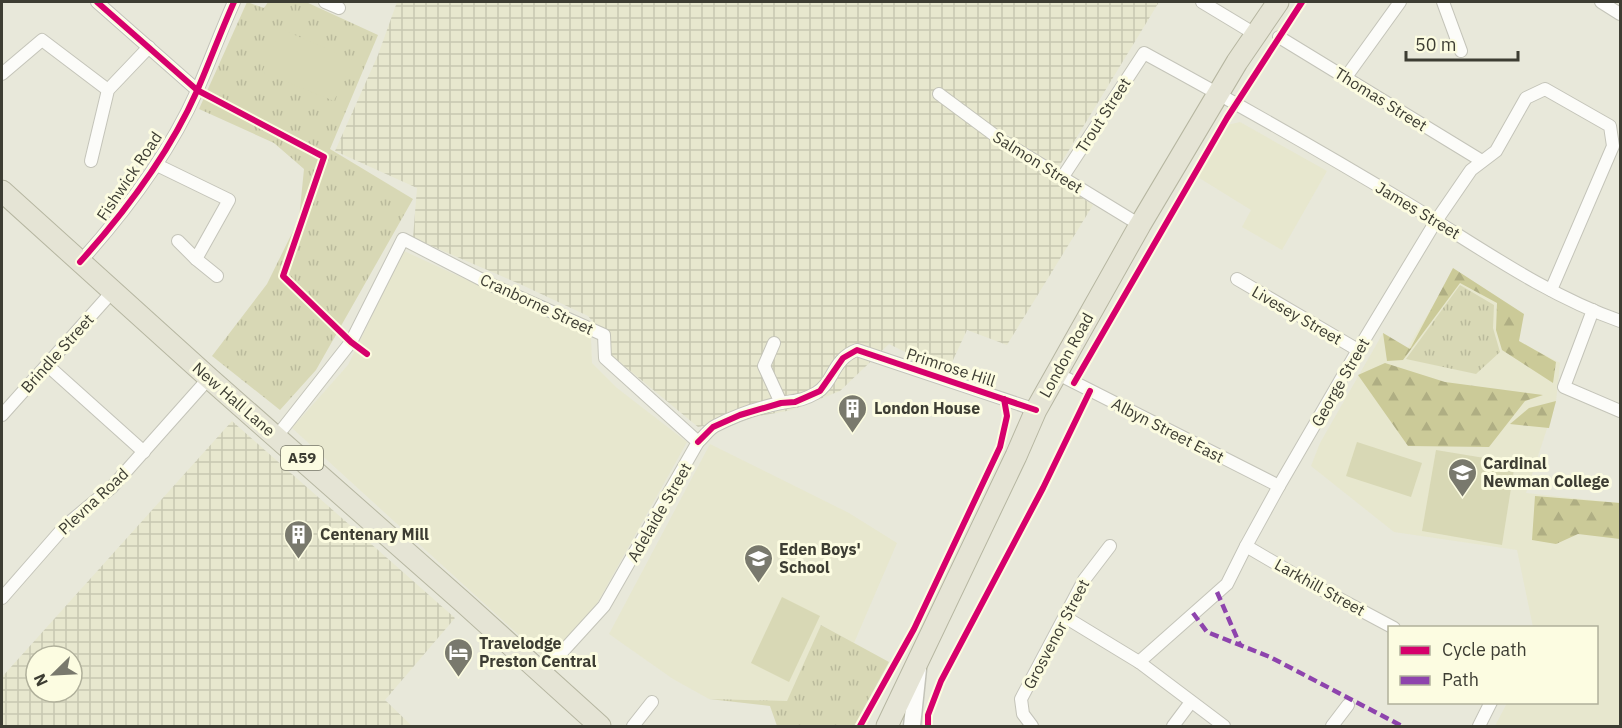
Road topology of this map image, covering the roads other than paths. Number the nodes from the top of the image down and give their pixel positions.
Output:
1 (97, 2) edge
2 (234, 2) edge
3 (325, 2) edge
4 (1202, 2) edge
5 (1278, 2) edge
6 (1400, 2) edge
7 (1443, 2) edge
8 (1600, 2) edge
9 (339, 8) dead end
10 (1620, 14) edge
11 (1255, 34) junction
12 (1282, 39) dead end
13 (149, 46) junction
14 (1461, 51) dead end
15 (1144, 53) joint
16 (2, 74) edge
17 (1346, 77) junction
18 (108, 90) junction
19 (197, 90) junction
20 (939, 94) dead end
21 (1218, 95) junction
22 (91, 161) dead end
23 (1482, 161) junction
24 (157, 165) junction
25 (1062, 178) junction
26 (2, 191) edge
27 (1436, 221) junction
28 (1140, 225) junction
29 (178, 241) dead end
30 (196, 259) junction
31 (80, 262) junction
32 (217, 276) dead end
33 (1237, 279) dead end
34 (1551, 290) junction
35 (112, 292) junction
36 (1593, 310) junction
37 (1620, 321) edge
38 (774, 343) dead end
39 (857, 350) joint
40 (1358, 350) junction
41 (48, 365) junction
42 (1056, 373) junction
43 (209, 378) junction
44 (781, 403) junction
45 (1036, 410) junction
46 (1620, 411) edge
47 (2, 415) edge
48 (277, 436) junction
49 (698, 442) junction
50 (144, 452) junction
51 (1280, 486) junction
52 (1110, 546) dead end
53 (1246, 546) junction
54 (2, 598) edge
55 (1065, 617) junction
56 (1392, 626) edge
57 (918, 659) junction
58 (1139, 662) junction
59 (543, 673) junction
60 (652, 702) dead end
61 (1191, 702) junction
62 (1490, 704) edge
63 (1348, 705) dead end
64 (597, 725) edge
65 (633, 726) edge
66 (887, 726) edge
67 (912, 726) edge
68 (1032, 726) edge
69 (1173, 726) edge
70 (1224, 726) edge
71 (1332, 726) edge
72 (1479, 726) edge

1 - 13 street
2 - 19 street, Fishwick Road
3 - 9 street
4 - 11 street
5 - 11 highway, London Road
6 - 17 street
7 - 14 street
8 - 10 street
11 - 21 highway, London Road
12 - 17 street, Thomas Street
13 - 18 street
13 - 19 street
15 - 21 street, James Street
15 - 25 street, Trout Street
16 - 18 street
17 - 23 street, Thomas Street
18 - 22 street
19 - 24 street, Fishwick Road
20 - 25 street, Salmon Street
21 - 27 street, James Street
21 - 28 highway, London Road
23 - 27 street, George Street
23 - 34 street, George Street
24 - 30 street
24 - 31 street, Fishwick Road
25 - 28 street, Salmon Street
26 - 31 highway, New Hall Lane / A59
27 - 34 street, James Street
27 - 40 street, George Street
28 - 42 highway, London Road
29 - 30 street
30 - 32 street
31 - 35 highway, New Hall Lane / A59
33 - 40 street, Livesey Street
34 - 36 street, James Street
35 - 41 street, Brindle Street
35 - 43 highway, New Hall Lane / A59
36 - 37 street, James Street
36 - 46 street
38 - 44 street
39 - 44 street, Adelaide Street
39 - 45 street, Primrose Hill
40 - 51 street, George Street
41 - 47 street, Brindle Street
41 - 50 street
42 - 45 highway, London Road
42 - 51 street, Albyn Street East
43 - 48 highway, New Hall Lane / A59
43 - 50 street, Plevna Road
44 - 49 street, Adelaide Street
45 - 57 highway, London Road
48 - 49 street, Cranborne Street
48 - 59 highway, New Hall Lane / A59
49 - 59 street, Adelaide Street
50 - 54 street, Plevna Road
51 - 53 street, George Street
52 - 55 street, Grosvenor Street
53 - 56 street, Larkhill Street
53 - 58 street, George Street
55 - 58 street
55 - 68 street, Grosvenor Street
57 - 66 highway, London Road
57 - 67 street
58 - 61 street
59 - 64 highway, New Hall Lane / A59
60 - 65 street
61 - 69 street
61 - 70 street
62 - 72 street
63 - 71 street

